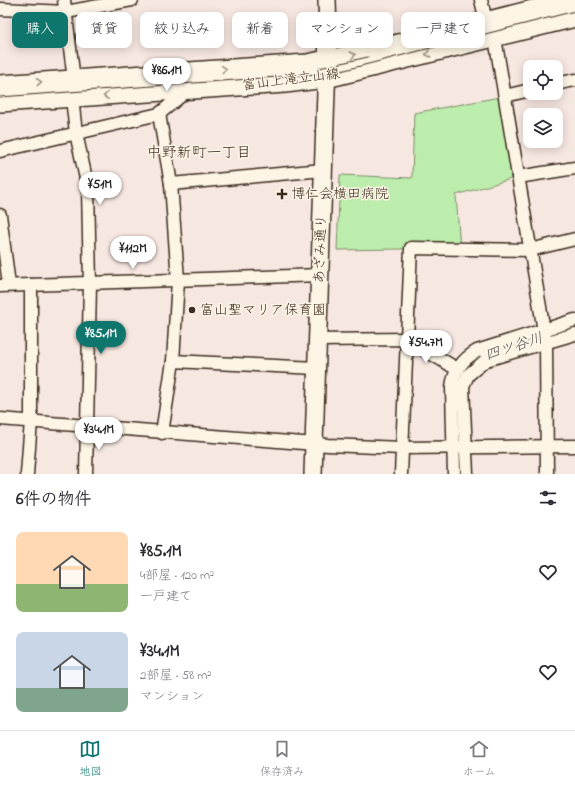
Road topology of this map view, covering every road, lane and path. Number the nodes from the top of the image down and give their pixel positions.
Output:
1 (64, 0) edge
2 (132, 0) edge
3 (327, 0) edge
4 (481, 0) edge
5 (572, 0) edge
6 (0, 9) edge
7 (66, 12) junction
8 (575, 17) edge
9 (486, 21) junction
10 (68, 34) edge
11 (495, 38) junction
12 (326, 69) junction
13 (575, 80) edge
14 (563, 83) edge
15 (0, 85) edge
16 (73, 89) junction
17 (190, 89) junction
18 (523, 92) edge
19 (506, 96) junction
20 (0, 102) edge
21 (159, 114) junction
22 (76, 132) junction
23 (0, 151) edge
24 (575, 168) edge
25 (323, 170) junction
26 (518, 177) junction
27 (171, 184) junction
28 (0, 215) edge
29 (575, 240) edge
30 (530, 250) junction
31 (320, 274) junction
32 (178, 280) junction
33 (90, 284) junction
34 (31, 285) junction
35 (5, 286) edge
36 (575, 320) edge
37 (543, 331) junction
38 (575, 334) edge
39 (407, 339) junction
40 (318, 340) junction
41 (546, 343) junction
42 (173, 361) junction
43 (317, 368) junction
44 (457, 369) junction
45 (0, 419) edge
46 (31, 421) junction
47 (88, 426) junction
48 (162, 433) junction
49 (314, 444) junction
50 (575, 446) edge
51 (547, 447) junction
52 (402, 448) junction
53 (453, 448) junction
54 (466, 448) junction
55 (27, 474) edge
56 (86, 474) edge
57 (313, 474) edge
58 (401, 474) edge
59 (454, 474) edge
60 (467, 474) edge
61 (547, 474) edge

1 - 7 street
2 - 7 street
3 - 12 street, あざみ通り
4 - 9 street
5 - 9 main road, 富山上滝立山線
6 - 7 street
8 - 11 main road, 富山上滝立山線
12 -> 9 main road, 富山上滝立山線
10 - 16 street
11 -> 12 main road, 富山上滝立山線
11 - 19 street
16 -> 12 main road, 富山上滝立山線
12 - 17 main road, 富山上滝立山線
12 - 25 street, あざみ通り
13 - 14 street
15 -> 16 main road, 富山上滝立山線
17 -> 16 main road, 富山上滝立山線
16 - 20 main road, 富山上滝立山線
16 - 22 street
17 - 21 street
18 - 19 street
19 - 26 street
21 - 22 street
21 - 27 street
22 - 23 street
22 - 33 street
24 - 26 street
25 - 27 street
25 - 31 street, あざみ通り
26 - 30 street
27 - 32 street
28 - 35 street
29 - 30 street
30 - 37 street
30 - 39 street
31 - 32 street
31 - 40 street, あざみ通り
32 - 33 street
32 - 42 street
33 - 34 street
33 - 47 street
34 - 35 street
34 - 46 street
36 - 37 street
37 - 41 street
37 - 44 street
38 - 41 street
39 - 40 street
39 - 44 street
39 - 52 street
40 - 43 street, あざみ通り
41 - 51 street
41 - 54 street
42 - 43 street
42 - 48 street
43 - 49 street, あざみ通り
44 - 53 street
45 - 46 street
46 - 47 street
46 - 55 street
47 - 48 street
47 - 56 street
48 - 49 street
49 - 52 street
49 - 57 street, あざみ通り
50 - 51 street
51 - 54 street
51 - 61 street
52 - 53 street
52 - 58 street
53 - 54 street
53 - 59 street
54 - 60 street

